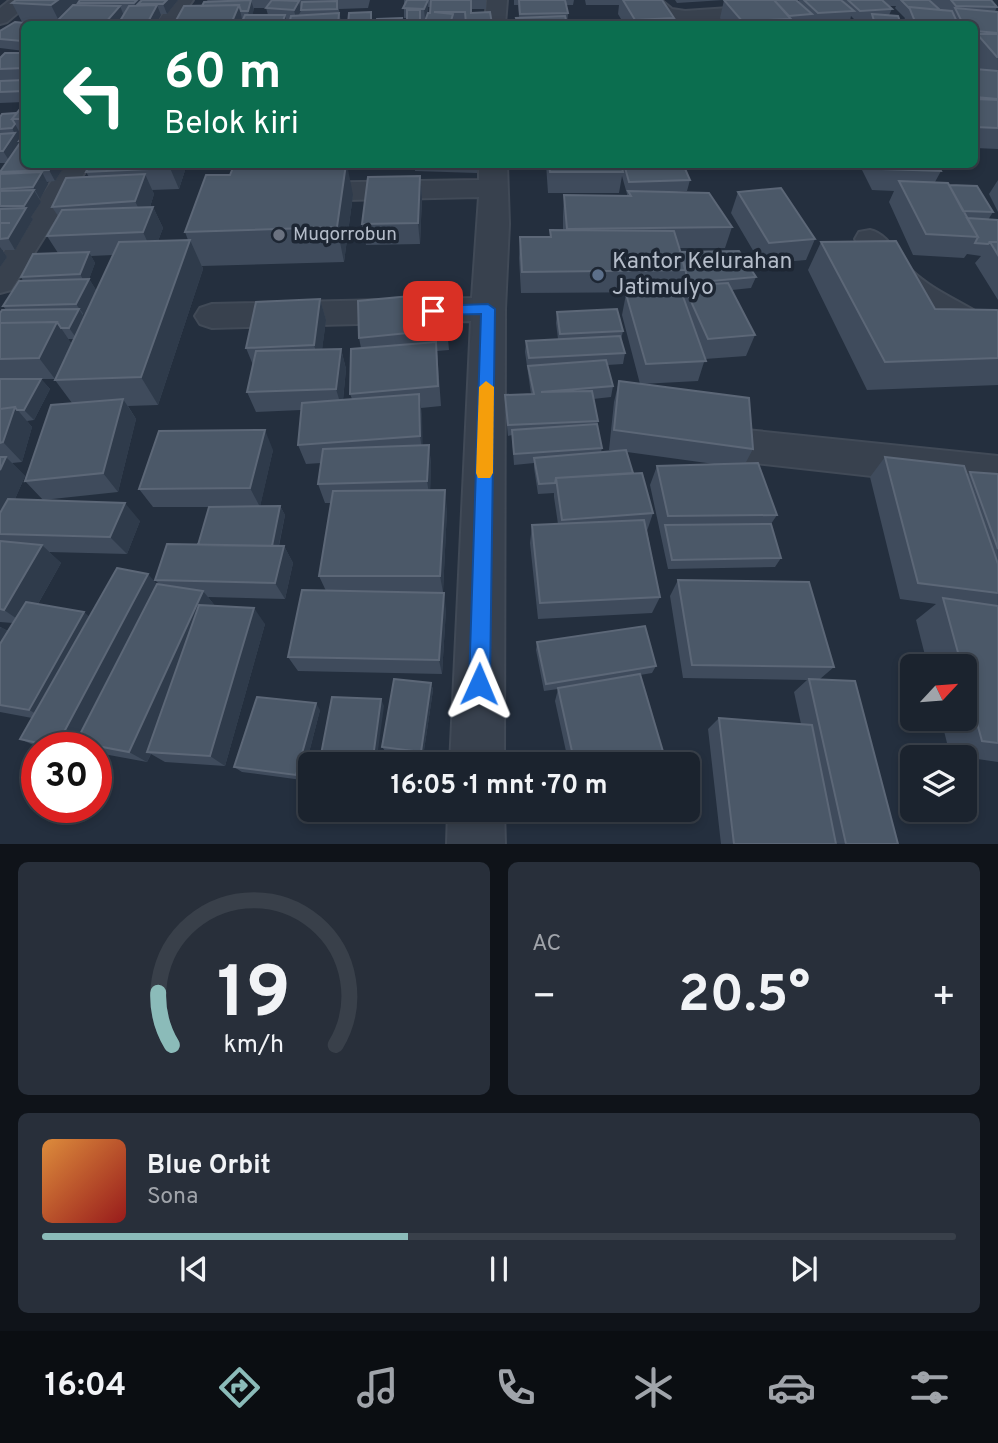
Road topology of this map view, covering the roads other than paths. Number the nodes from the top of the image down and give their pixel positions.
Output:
1 (23, 0) edge
2 (183, 0) edge
3 (497, 0) edge
4 (650, 0) edge
5 (729, 14) edge
6 (0, 18) edge
7 (168, 21) edge
8 (495, 21) edge
9 (74, 168) edge
10 (494, 176) edge
11 (289, 192) edge
12 (870, 239) edge
13 (0, 282) edge
14 (488, 309) junction
15 (212, 316) dead end
16 (998, 346) edge
17 (746, 446) edge
18 (998, 473) edge
19 (477, 752) edge
20 (477, 822) edge
21 (476, 844) edge

1 - 6 street
2 - 7 street
3 - 8 street
4 - 5 street
9 - 13 street
10 - 11 street
10 - 14 street
12 - 16 street
14 - 15 street
14 - 19 street
17 - 18 street
20 - 21 street

